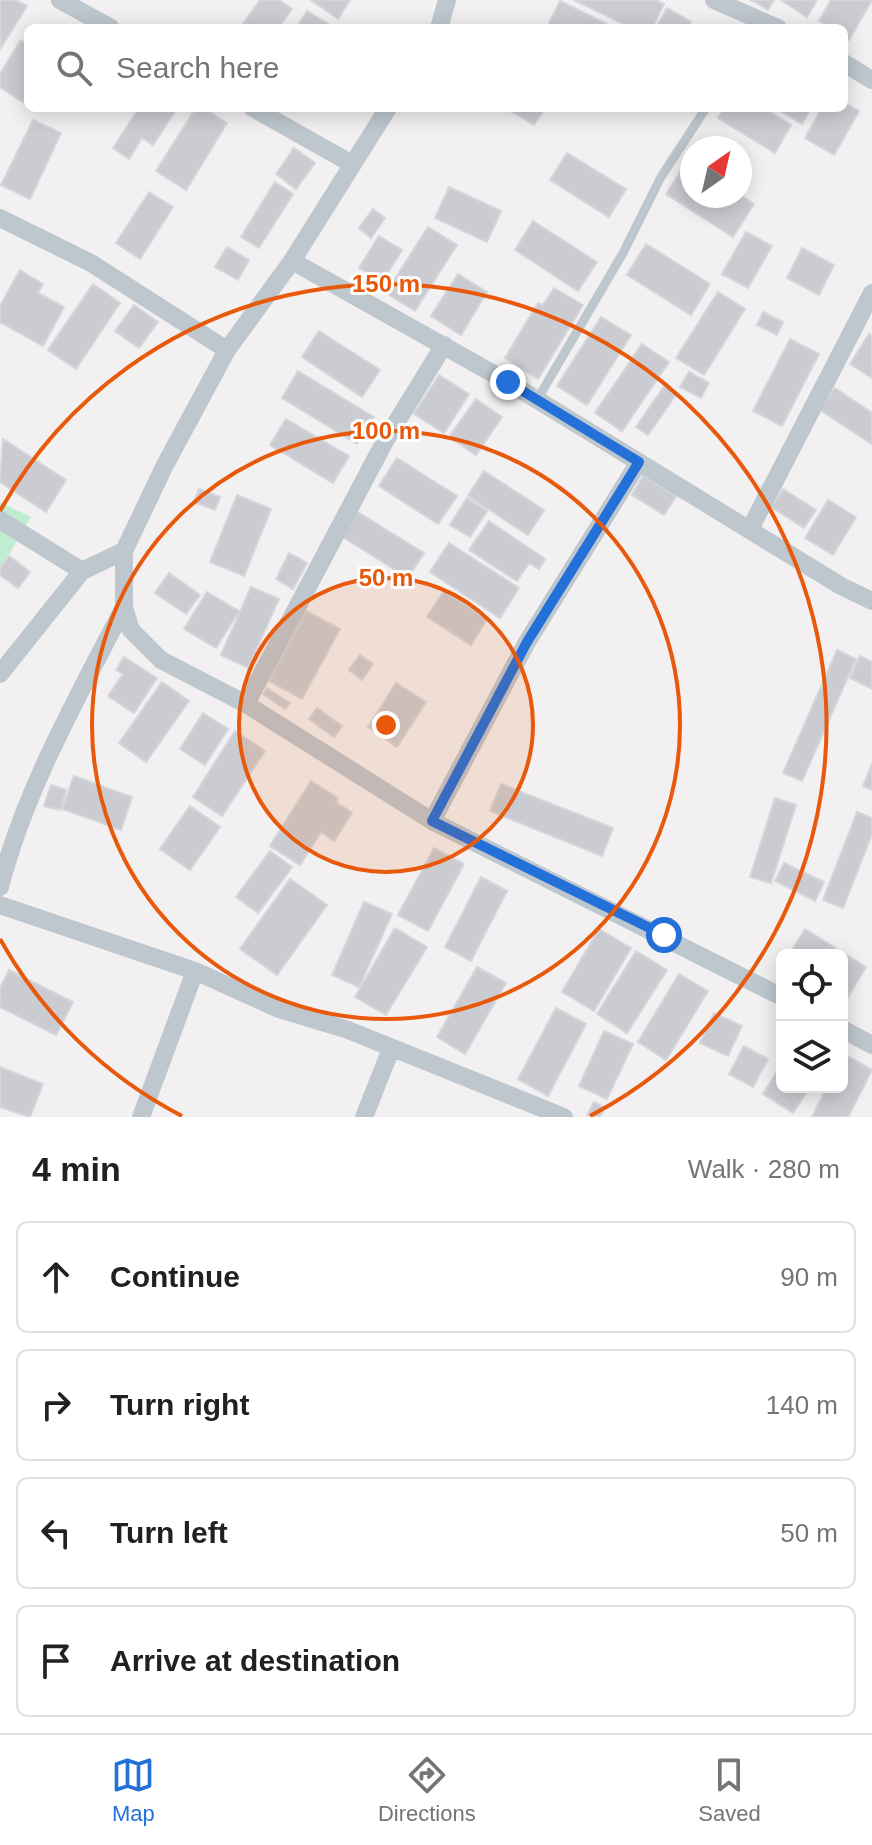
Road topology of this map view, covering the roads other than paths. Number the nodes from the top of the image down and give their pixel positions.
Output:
1 (60, 0) edge
2 (447, 0) edge
3 (714, 0) edge
4 (104, 24) edge
5 (440, 24) edge
6 (762, 24) edge
7 (848, 65) edge
8 (872, 80) edge
9 (260, 112) edge
10 (385, 112) edge
11 (703, 112) edge
12 (352, 164) junction
13 (0, 218) edge
14 (292, 261) junction
15 (872, 293) edge
16 (444, 345) junction
17 (227, 350) junction
18 (537, 400) junction
19 (639, 462) junction
20 (0, 520) edge
21 (750, 529) junction
22 (124, 551) junction
23 (82, 571) junction
24 (872, 601) edge
25 (124, 607) junction
26 (0, 674) edge
27 (246, 704) junction
28 (432, 821) junction
29 (4, 848) edge
30 (0, 887) edge
31 (0, 905) edge
32 (195, 971) junction
33 (776, 994) edge
34 (848, 1032) edge
35 (872, 1045) edge
36 (391, 1049) junction
37 (141, 1117) edge
38 (364, 1117) edge
39 (564, 1117) edge

1 - 4 street
2 - 5 street
3 - 6 street
7 - 8 street
9 - 12 street
10 - 12 street
11 - 18 lane
12 - 14 street
13 - 17 street
14 - 16 street
14 - 17 street
15 - 21 street
16 - 18 street
16 - 27 street
17 - 22 street
18 - 19 street
19 - 21 street
19 - 28 street
20 - 23 street
21 - 24 street
22 - 23 street
22 - 25 street
23 - 26 street
25 - 27 street
25 - 29 street
27 - 28 street
28 - 33 street
29 - 30 street
31 - 32 street
32 - 36 street
32 - 37 street
34 - 35 street
36 - 38 street
36 - 39 street

